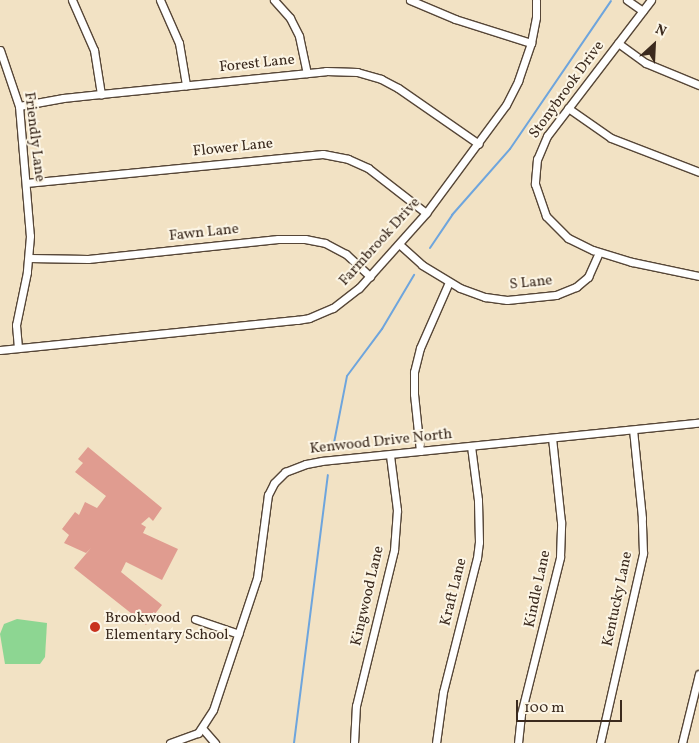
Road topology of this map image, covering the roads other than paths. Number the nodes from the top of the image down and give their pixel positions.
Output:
1 (72, 0) edge
2 (160, 0) edge
3 (274, 0) edge
4 (410, 0) edge
5 (536, 0) edge
6 (627, 0) edge
7 (651, 0) edge
8 (643, 11) junction
9 (531, 43) junction
10 (618, 43) junction
11 (0, 50) edge
12 (306, 73) junction
13 (186, 85) junction
14 (699, 85) edge
15 (102, 94) junction
16 (19, 106) junction
17 (568, 108) junction
18 (479, 144) junction
19 (699, 172) edge
20 (26, 183) junction
21 (426, 213) junction
22 (399, 244) junction
23 (599, 252) junction
24 (29, 258) junction
25 (370, 276) junction
26 (699, 276) edge
27 (449, 282) junction
28 (18, 348) junction
29 (0, 350) edge
30 (699, 423) edge
31 (633, 430) junction
32 (552, 438) junction
33 (471, 446) junction
34 (420, 451) junction
35 (390, 455) junction
36 (195, 618) dead end
37 (239, 634) junction
38 (699, 674) edge
39 (202, 728) junction
40 (170, 743) edge
41 (215, 743) edge
42 (354, 743) edge
43 (436, 743) edge
44 (518, 743) edge
45 (600, 743) edge
46 (682, 743) edge

1 - 15 street
2 - 13 street
3 - 12 street
4 - 9 street
5 - 9 street, Farmbrook Drive
6 - 8 street
7 - 8 street, Stonybrook Drive
8 - 10 street, Stonybrook Drive
9 - 18 street, Farmbrook Drive
10 - 14 street
10 - 17 street, Stonybrook Drive
11 - 16 street, Friendly Lane
12 - 13 street, Forest Lane
12 - 18 street, Forest Lane
13 - 15 street, Forest Lane
15 - 16 street, Forest Lane
16 - 20 street, Friendly Lane
17 - 19 street
17 - 23 street, Stonybrook Drive
18 - 21 street, Farmbrook Drive
20 - 21 street, Flower Lane
20 - 24 street, Friendly Lane
21 - 22 street, Farmbrook Drive
22 - 25 street, Farmbrook Drive
22 - 27 street, S Lane
23 - 26 street, Stonybrook Drive
23 - 27 street, S Lane
24 - 25 street, Fawn Lane
24 - 28 street, Friendly Lane
25 - 28 street, Farmbrook Drive
27 - 34 street
28 - 29 street, Farmbrook Drive
30 - 31 street, Kenwood Drive North
31 - 32 street, Kenwood Drive North
31 - 45 street, Kentucky Lane
32 - 33 street, Kenwood Drive North
32 - 44 street, Kindle Lane
33 - 34 street, Kenwood Drive North
33 - 43 street, Kraft Lane
34 - 35 street, Kenwood Drive North
35 - 37 street, Kenwood Drive North
35 - 42 street, Kingwood Lane
36 - 37 street
37 - 39 street, Kenwood Drive North
38 - 46 street
39 - 40 street
39 - 41 street

